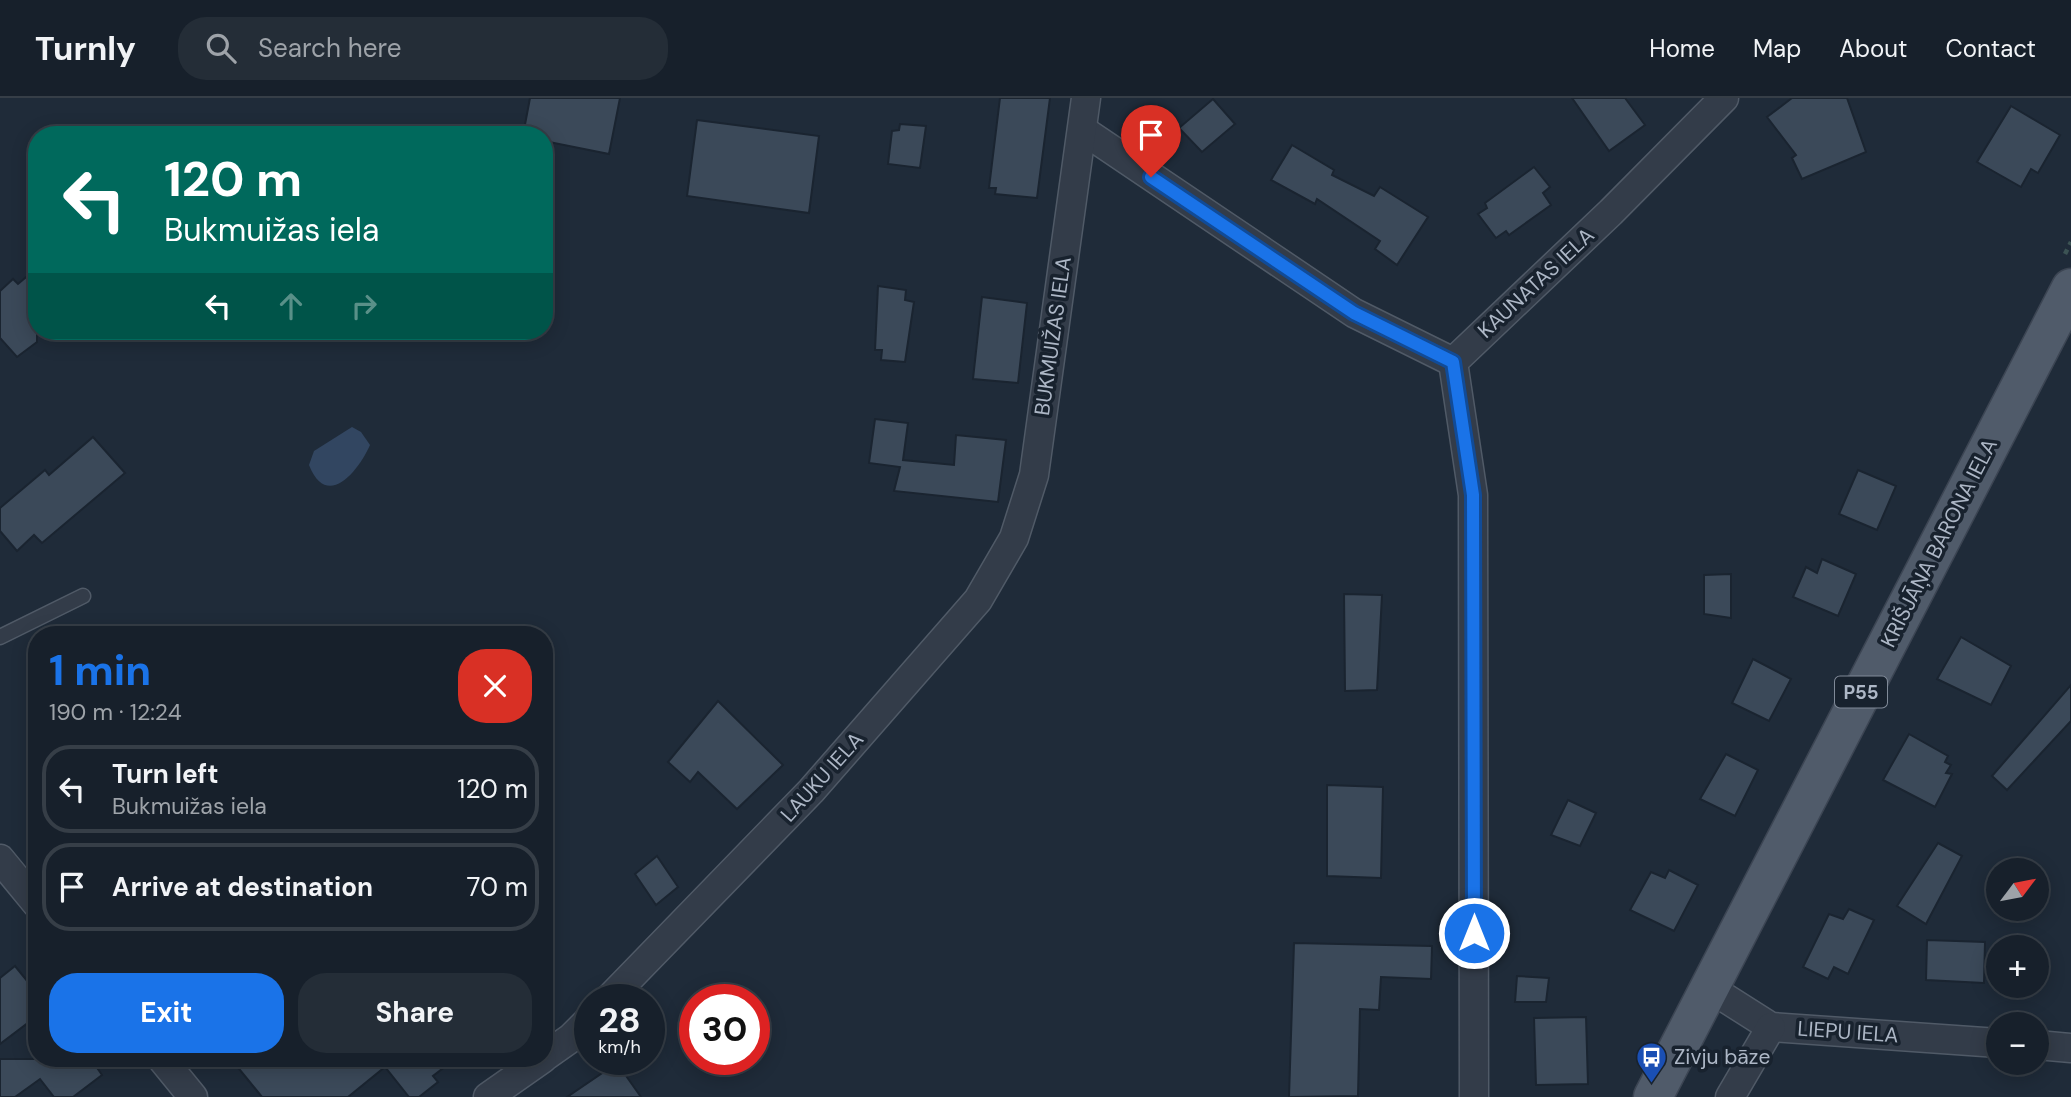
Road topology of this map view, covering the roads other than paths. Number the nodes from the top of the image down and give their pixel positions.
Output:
1 (1086, 98) edge
2 (1724, 98) edge
3 (1084, 131) junction
4 (2071, 288) edge
5 (1453, 362) junction
6 (1014, 538) joint
7 (83, 596) dead end
8 (0, 637) edge
9 (0, 859) edge
10 (28, 893) edge
11 (624, 984) edge
12 (1708, 987) junction
13 (1771, 1027) junction
14 (574, 1035) edge
15 (1986, 1042) edge
16 (2049, 1046) edge
17 (2071, 1048) edge
18 (553, 1051) edge
19 (169, 1067) edge
20 (530, 1067) edge
21 (193, 1097) edge
22 (488, 1097) edge
23 (1474, 1097) edge
24 (1653, 1097) edge
25 (1730, 1097) edge

1 - 3 street, BUKMUIŽAS IELA
2 - 5 street, KAUNATAS IELA
3 - 5 street
3 - 6 street, BUKMUIŽAS IELA
4 - 12 main road, KRIŠJĀŅA BARONA IELA / P55
5 - 23 street
6 - 11 street, LAUKU IELA
7 - 8 lane
9 - 10 street
12 - 13 street, LIEPU IELA
12 - 24 main road, KRIŠJĀŅA BARONA IELA / P55
13 - 15 street, LIEPU IELA
13 - 25 street
14 - 18 street
16 - 17 street
19 - 21 street
20 - 22 street

